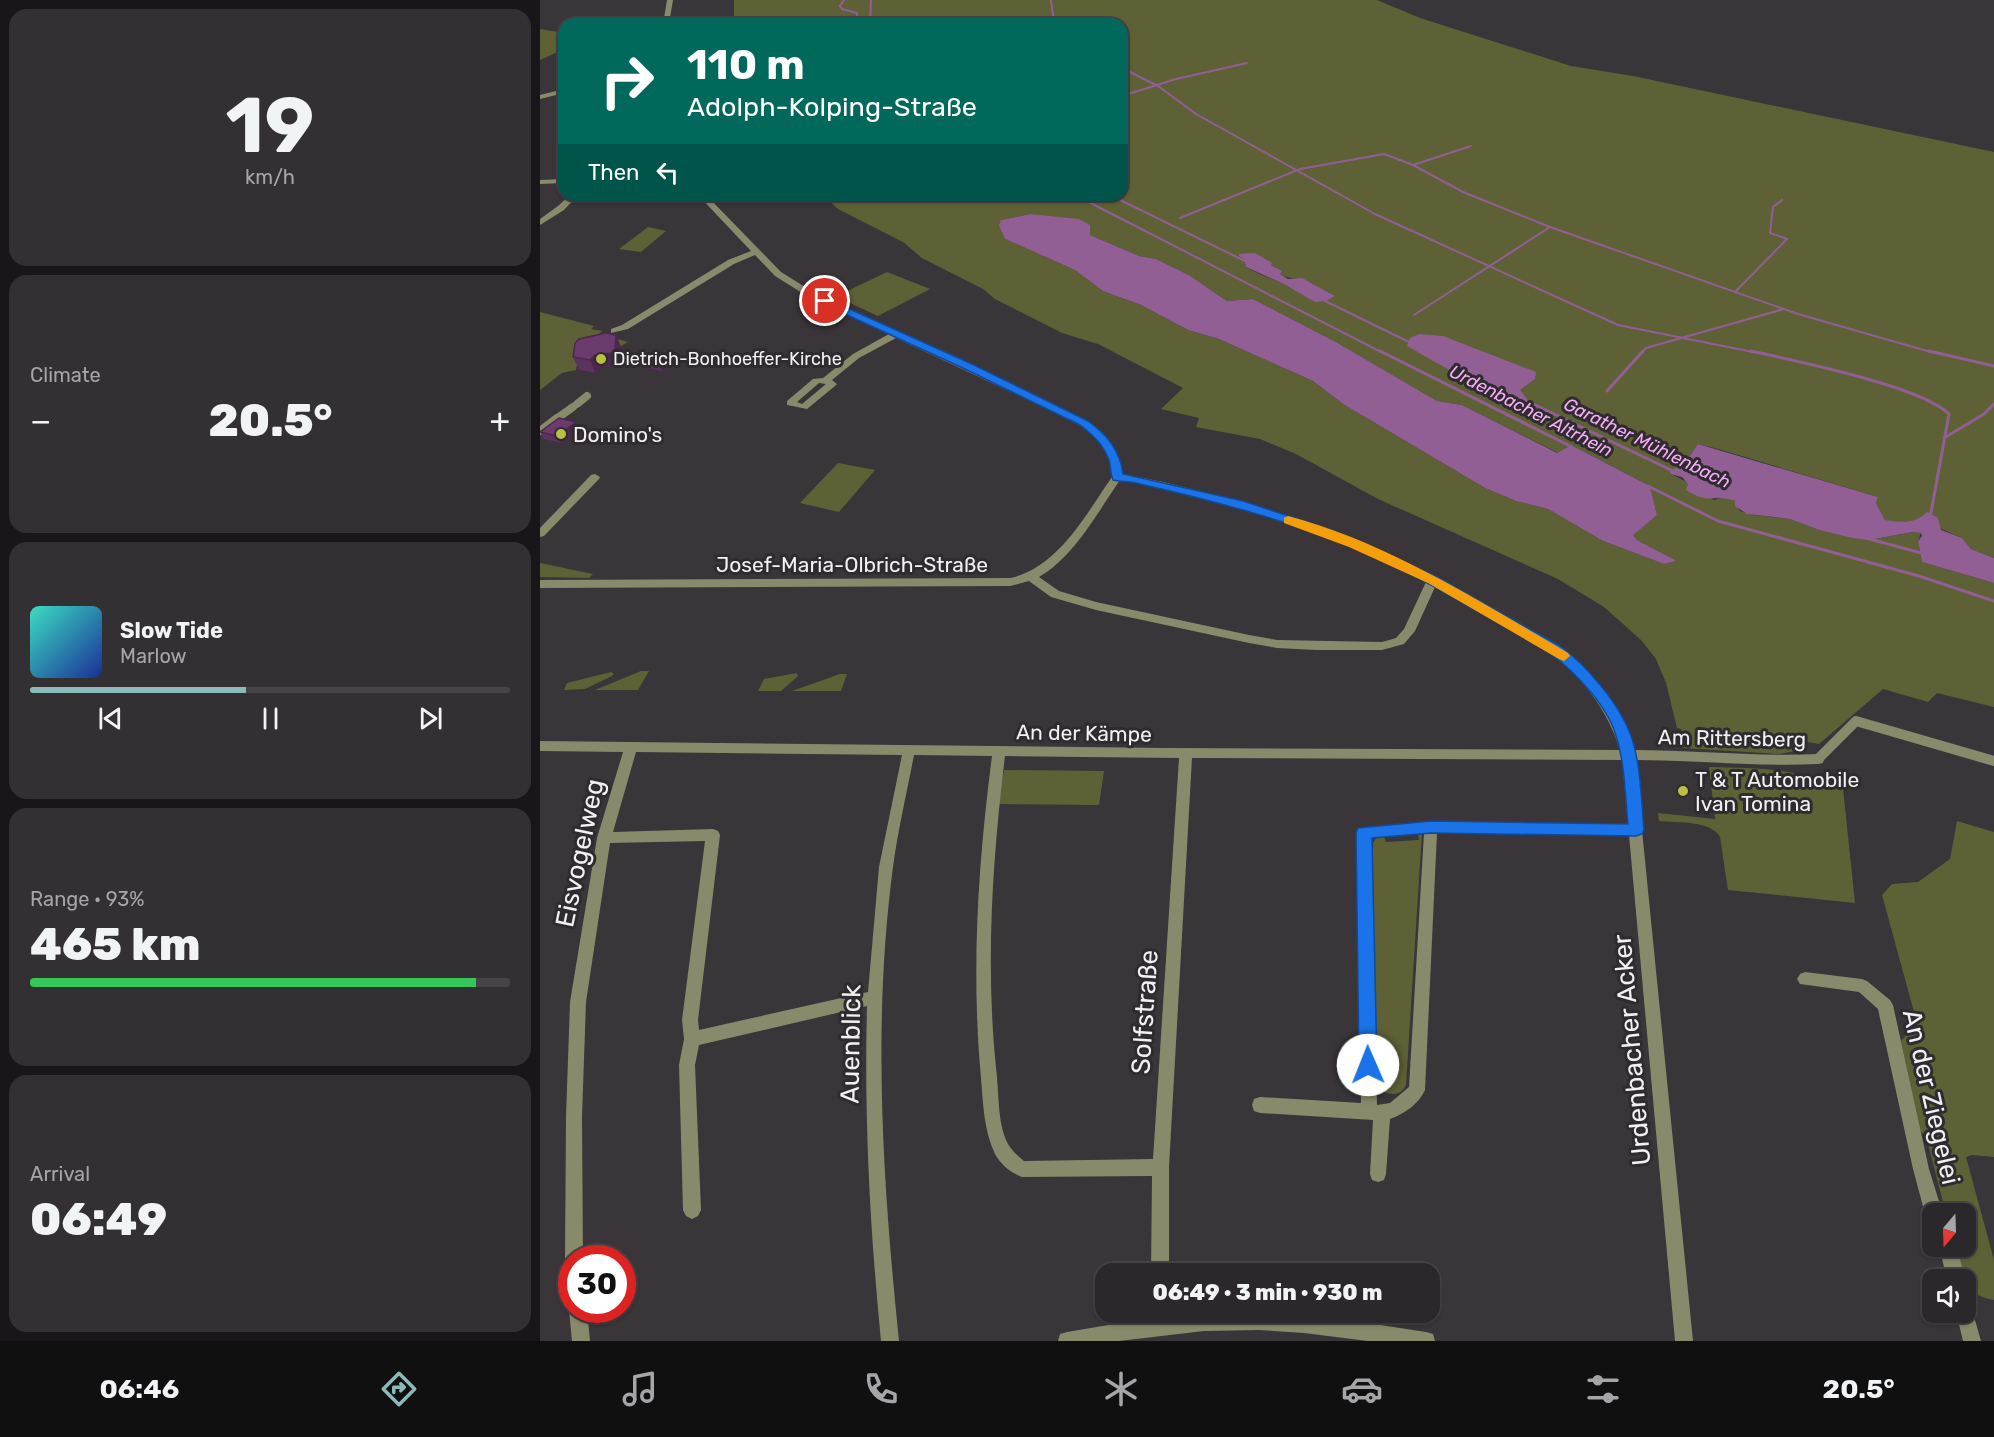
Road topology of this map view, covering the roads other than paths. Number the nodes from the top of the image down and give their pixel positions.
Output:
1 (670, 0) edge
2 (667, 18) edge
3 (558, 92) edge
4 (540, 97) edge
5 (558, 181) edge
6 (540, 182) edge
7 (568, 201) edge
8 (708, 201) edge
9 (540, 223) edge
10 (756, 252) junction
11 (614, 331) dead end
12 (896, 334) junction
13 (826, 380) dead end
14 (587, 396) dead end
15 (540, 431) edge
16 (595, 477) dead end
17 (1117, 477) junction
18 (540, 534) edge
19 (1030, 576) junction
20 (1433, 580) junction
21 (540, 584) edge
22 (540, 746) edge
23 (631, 747) junction
24 (909, 750) junction
25 (999, 751) junction
26 (1186, 753) junction
27 (1628, 755) junction
28 (1818, 759) joint
29 (1994, 761) edge
30 (1431, 827) junction
31 (1636, 830) junction
32 (604, 838) junction
33 (1805, 979) dead end
34 (874, 997) junction
35 (692, 1039) junction
36 (1260, 1105) dead end
37 (1376, 1113) junction
38 (1161, 1167) junction
39 (1378, 1174) dead end
40 (1931, 1203) edge
41 (693, 1210) dead end
42 (574, 1245) edge
43 (1160, 1263) edge
44 (579, 1323) edge
45 (1146, 1323) edge
46 (1292, 1323) edge
47 (1968, 1323) edge
48 (581, 1341) edge
49 (890, 1341) edge
50 (1067, 1341) edge
51 (1426, 1341) edge
52 (1684, 1341) edge
53 (1972, 1341) edge

1 - 2 street
3 - 4 street
5 - 6 street
7 - 9 street
8 - 10 street
10 - 11 street
10 - 12 street
12 - 13 street
12 - 17 street
14 - 15 street
16 - 18 street
17 - 19 street, Josef-Maria-Olbrich-Straße
17 - 20 street, Urdenbacher Acker
19 - 20 street
19 - 21 street, Josef-Maria-Olbrich-Straße
20 - 27 street, Urdenbacher Acker
22 - 23 street, An der Kämpe
23 - 24 street, An der Kämpe
23 - 32 street, Eisvogelweg
24 - 25 street, An der Kämpe
24 - 34 street, Auenblick
25 - 26 street, An der Kämpe
25 - 38 street
26 - 27 street, An der Kämpe
26 - 38 street, Solfstraße
27 - 28 street, Am Rittersberg
27 - 31 street, Urdenbacher Acker
28 - 29 street, Am Rittersberg
30 - 31 street
30 - 37 street
30 - 37 street
31 - 52 street, Urdenbacher Acker
32 - 35 street
32 - 42 street, Eisvogelweg
33 - 40 street, An der Ziegelei
34 - 35 street
34 - 49 street, Auenblick
35 - 41 street
36 - 37 street
37 - 39 street
38 - 43 street, Solfstraße
44 - 48 street
45 - 50 street
46 - 51 street
47 - 53 street

